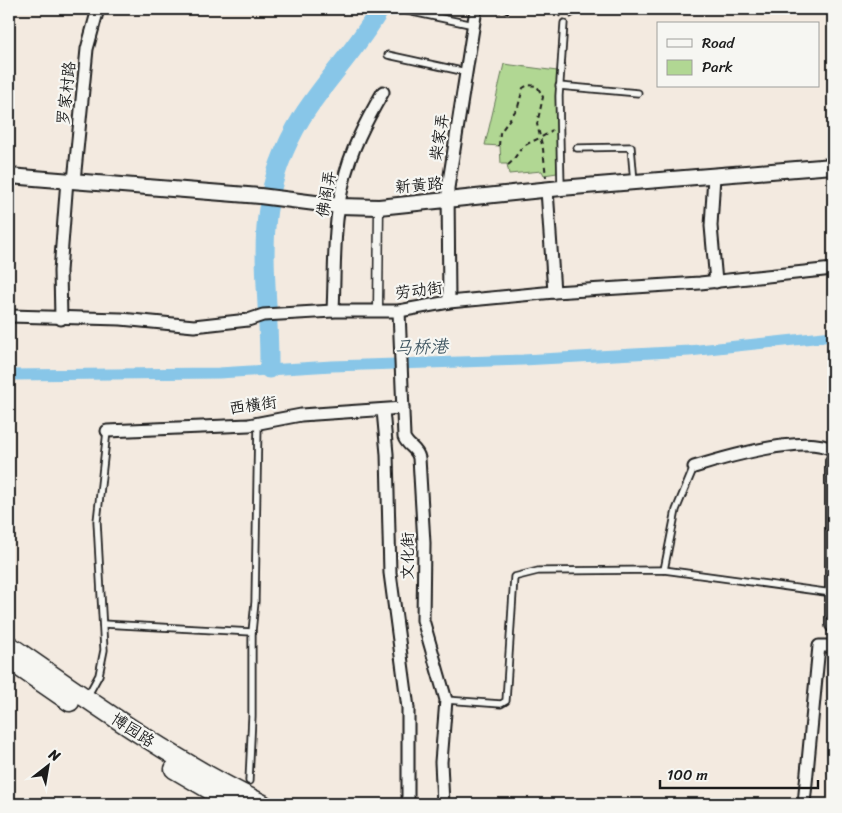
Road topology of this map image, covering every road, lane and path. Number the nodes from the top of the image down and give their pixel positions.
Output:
1 (98, 9) edge
2 (476, 9) edge
3 (508, 9) edge
4 (534, 9) edge
5 (584, 9) edge
6 (403, 10) dead end
7 (564, 23) junction
8 (474, 25) junction
9 (388, 55) dead end
10 (466, 72) junction
11 (559, 86) junction
12 (382, 92) dead end
13 (638, 93) dead end
14 (559, 125) junction
15 (540, 139) junction
16 (499, 146) dead end
17 (577, 148) dead end
18 (508, 165) dead end
19 (833, 166) edge
20 (9, 176) edge
21 (714, 176) junction
22 (71, 181) junction
23 (634, 182) junction
24 (562, 188) junction
25 (547, 190) junction
26 (447, 200) junction
27 (339, 206) junction
28 (379, 207) junction
29 (833, 269) edge
30 (716, 282) junction
31 (554, 292) junction
32 (449, 302) junction
33 (378, 309) junction
34 (333, 311) junction
35 (399, 311) junction
36 (9, 316) edge
37 (61, 319) junction
38 (403, 408) junction
39 (383, 410) junction
40 (258, 423) junction
41 (107, 431) joint
42 (830, 445) edge
43 (833, 461) edge
44 (694, 467) joint
45 (832, 494) edge
46 (664, 570) junction
47 (833, 593) edge
48 (103, 624) junction
49 (833, 625) edge
50 (252, 632) junction
51 (9, 644) edge
52 (833, 646) edge
53 (9, 660) edge
54 (86, 699) junction
55 (446, 700) junction
56 (249, 781) dead end
57 (234, 804) edge
58 (263, 804) edge
59 (408, 804) edge
60 (443, 804) edge
61 (804, 804) edge

1 - 22 street, 罗家村路
2 - 3 path
2 - 8 street, 柴家弄
4 - 7 path
5 - 7 path
6 - 8 lane
7 - 11 lane
8 - 10 street, 柴家弄
9 - 10 lane
10 - 26 street, 柴家弄
11 - 13 lane
11 - 14 lane
12 - 27 street, 佛阁弄
14 - 15 path
14 - 24 lane
15 - 16 path
15 - 18 path
15 - 25 path
17 - 23 lane
19 - 21 street, 新黄路
20 - 22 street, 新黄路
21 - 23 street, 新黄路
21 - 30 street
22 - 27 street, 新黄路
22 - 37 street, 罗家村路
23 - 24 street, 新黄路
24 - 25 street, 新黄路
25 - 26 street, 新黄路
25 - 31 street
26 - 28 street, 新黄路
26 - 32 street, 柴家弄
27 - 28 street, 新黄路
27 - 34 street, 佛阁弄
28 - 33 street
29 - 30 street, 劳动街
30 - 31 street, 劳动街
31 - 32 street, 劳动街
32 - 35 street, 劳动街
33 - 34 street, 劳动街
33 - 35 street, 劳动街
34 - 37 street, 劳动街
35 - 38 street, 文化街
36 - 37 street, 劳动街
38 - 39 street, 西横街
38 - 55 street, 文化街
39 - 40 street, 西横街
39 - 59 street
40 - 41 street, 西横街
40 - 50 lane
41 - 48 lane
42 - 44 street
43 - 45 street
44 - 46 lane
45 - 47 street
46 - 47 lane
46 - 55 lane
47 - 49 street
48 - 50 lane
48 - 54 lane
50 - 56 lane
51 - 54 main road, 博园路
52 - 61 street
53 - 57 main road, 博园路
54 - 58 main road, 博园路
55 - 60 street, 文化街

